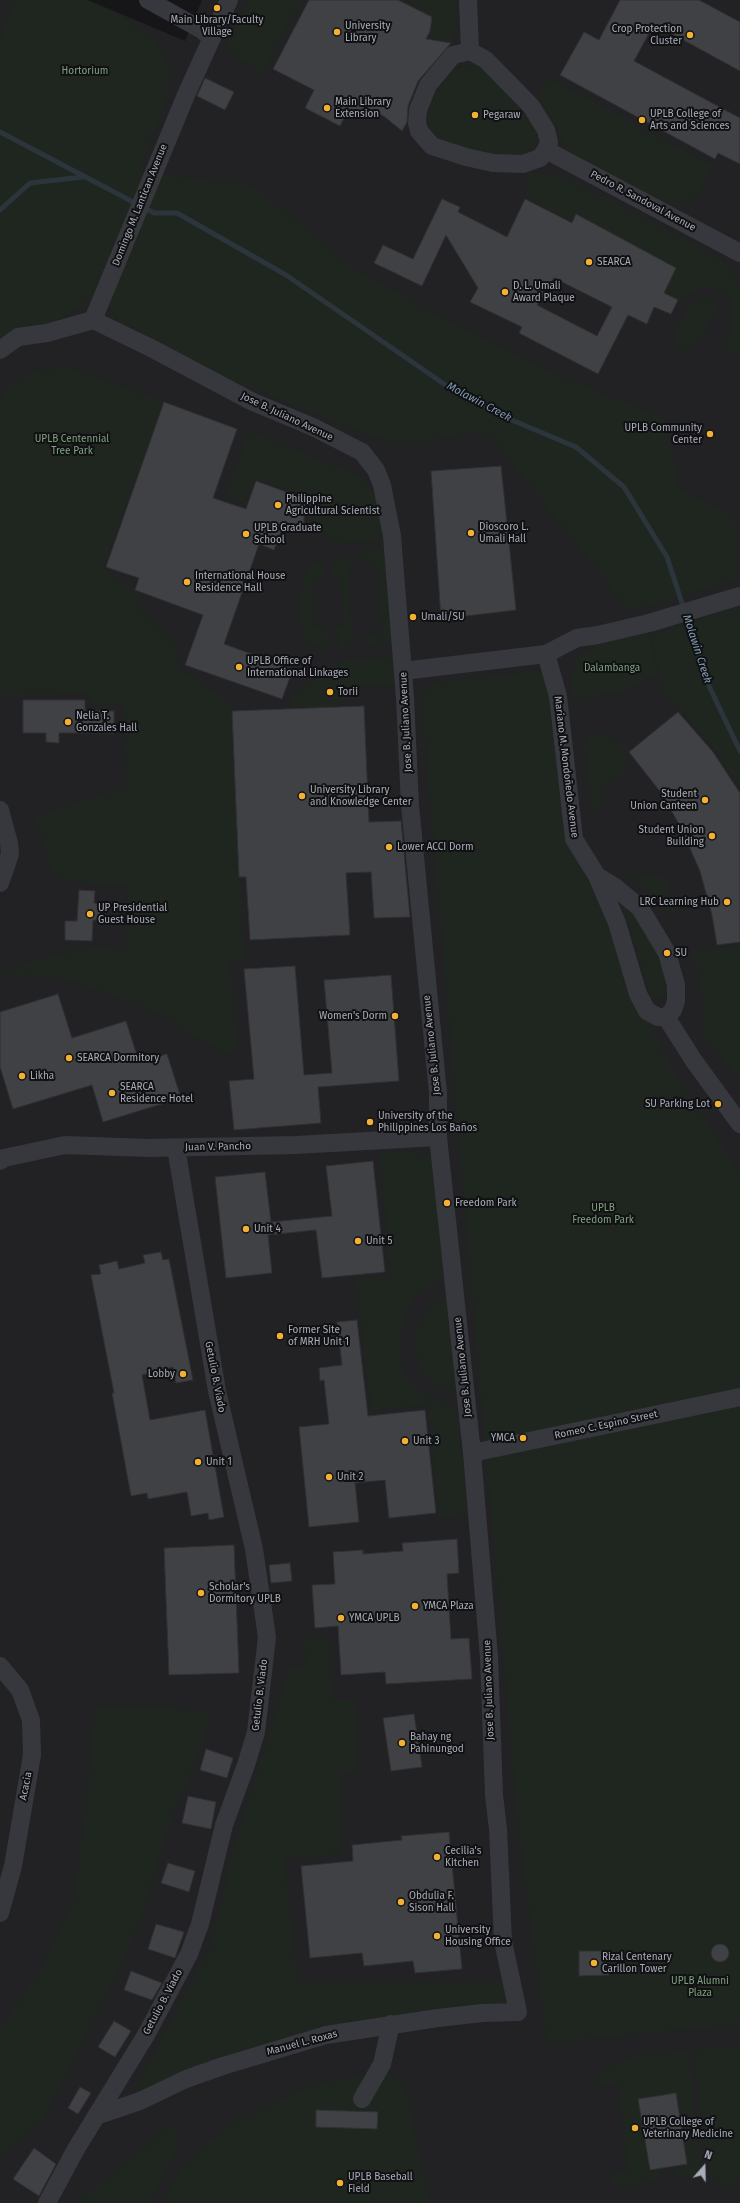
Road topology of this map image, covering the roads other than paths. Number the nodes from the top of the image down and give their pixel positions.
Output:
1 (148, 0) edge
2 (229, 0) edge
3 (468, 0) edge
4 (212, 38) junction
5 (470, 51) junction
6 (546, 150) junction
7 (740, 253) edge
8 (93, 320) junction
9 (0, 350) edge
10 (736, 597) edge
11 (546, 654) junction
12 (403, 671) junction
13 (0, 810) edge
14 (597, 876) junction
15 (0, 883) edge
16 (666, 1017) junction
17 (740, 1124) edge
18 (438, 1137) junction
19 (176, 1148) junction
20 (0, 1161) edge
21 (740, 1397) edge
22 (472, 1453) junction
23 (0, 1666) edge
24 (0, 1913) edge
25 (518, 2012) joint
26 (391, 2024) junction
27 (362, 2099) dead end
28 (96, 2116) junction
29 (47, 2203) edge

1 - 4 street
2 - 4 street, Domingo M. Lantican Avenue
3 - 5 street
4 - 8 street, Domingo M. Lantican Avenue
5 - 6 street
5 - 6 street
6 - 7 street, Pedro R. Sandoval Avenue
8 - 9 street
8 - 12 street, Jose B. Juliano Avenue
10 - 11 street
11 - 12 street
11 - 14 street, Mariano M. Mondoñedo Avenue
12 - 18 street, Jose B. Juliano Avenue
13 - 15 street
14 - 16 street, Mariano M. Mondoñedo Avenue
14 - 16 street
16 - 17 street
18 - 19 street, Juan V. Pancho
18 - 22 street, Jose B. Juliano Avenue
19 - 20 street, Juan V. Pancho
19 - 28 street, Getulio B. Viado
21 - 22 street, Romeo C. Espino Street
22 - 25 street, Jose B. Juliano Avenue
23 - 24 street, Acacia
25 - 26 street, Manuel L. Roxas
26 - 27 street
26 - 28 street, Manuel L. Roxas
28 - 29 street, Getulio B. Viado

